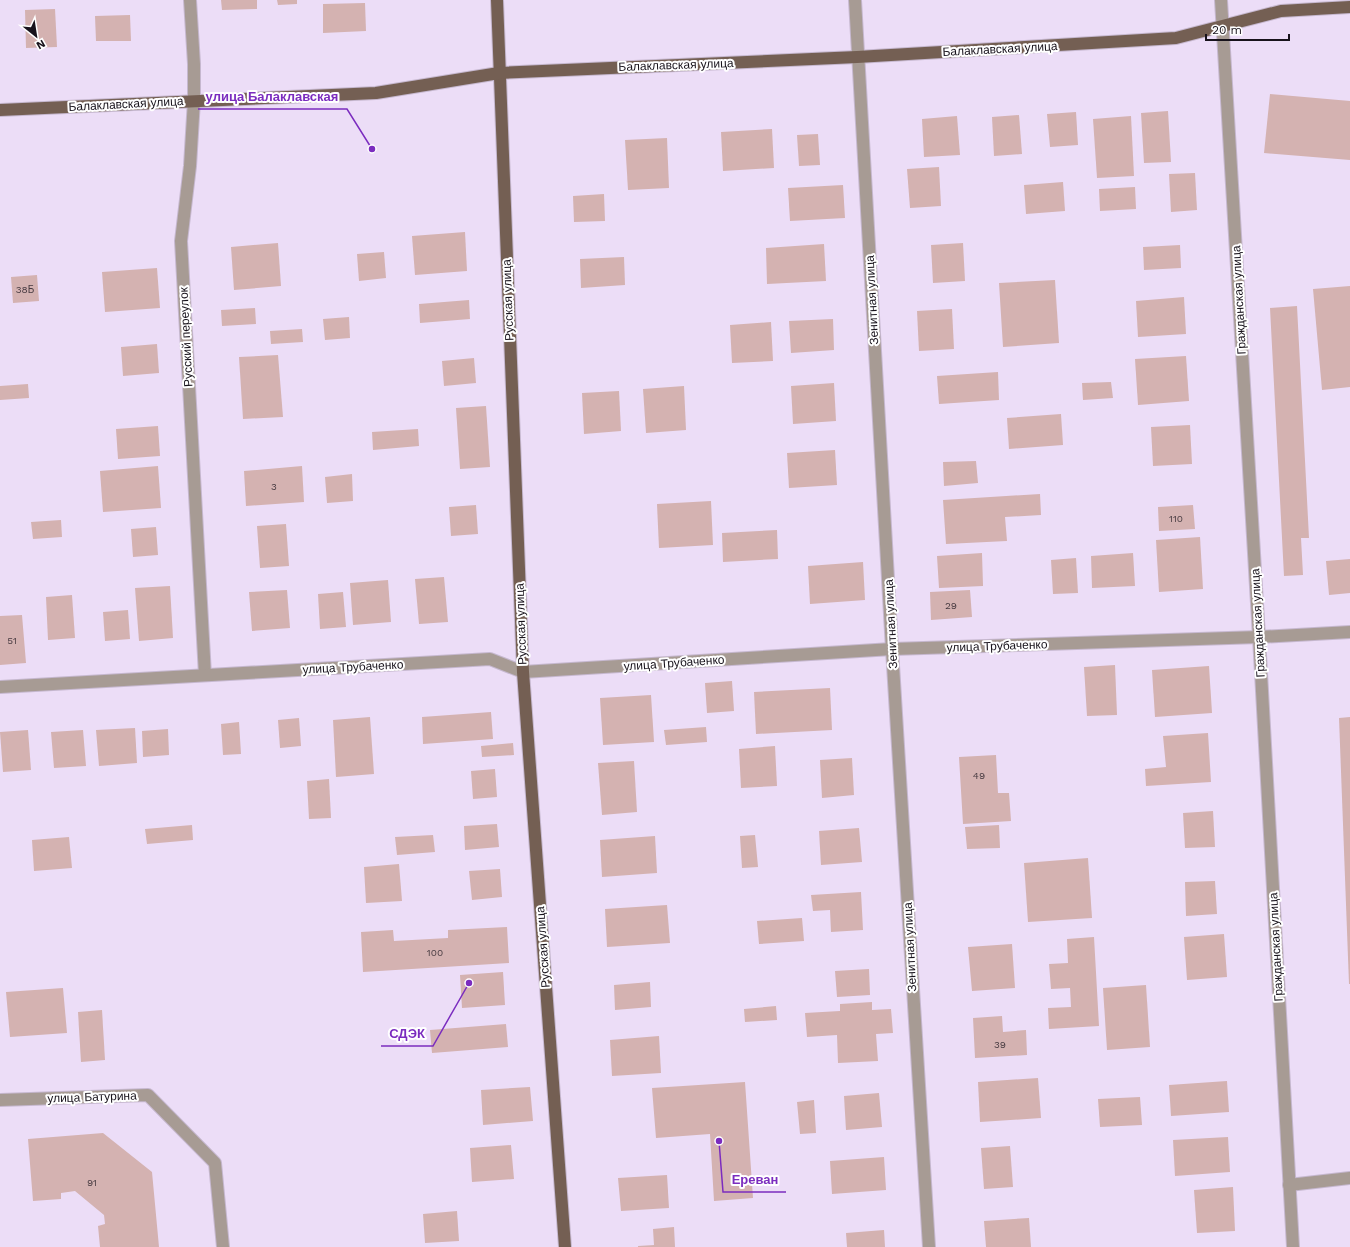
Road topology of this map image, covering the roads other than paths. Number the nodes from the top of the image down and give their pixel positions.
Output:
1 (190, 0) edge
2 (497, 0) edge
3 (855, 0) edge
4 (1221, 0) edge
5 (1350, 7) edge
6 (1222, 26) junction
7 (857, 57) junction
8 (499, 73) junction
9 (194, 100) junction
10 (0, 110) edge
11 (1350, 632) edge
12 (1259, 637) junction
13 (892, 649) junction
14 (523, 672) junction
15 (206, 675) junction
16 (0, 687) edge
17 (0, 1100) edge
18 (1350, 1178) edge
19 (1289, 1184) junction
20 (223, 1247) edge
21 (565, 1247) edge
22 (928, 1247) edge
23 (1293, 1247) edge

1 - 9 street, Русский переулок
2 - 8 main road, Русская улица
3 - 7 street, Зенитная улица
4 - 6 street, Гражданская улица
5 - 6 main road, Балаклавская улица
6 - 7 main road, Балаклавская улица
6 - 12 street, Гражданская улица
7 - 8 main road, Балаклавская улица
7 - 13 street, Зенитная улица
8 - 9 main road, Балаклавская улица
8 - 14 main road, Русская улица
9 - 10 main road, Балаклавская улица
9 - 15 street, Русский переулок
11 - 12 street, улица Трубаченко
12 - 13 street, улица Трубаченко
12 - 19 street, Гражданская улица
13 - 14 street, улица Трубаченко
13 - 22 street, Зенитная улица
14 - 15 street, улица Трубаченко
14 - 21 main road, Русская улица
15 - 16 street, улица Трубаченко
17 - 20 street, улица Батурина
18 - 19 street
19 - 23 street, Гражданская улица

